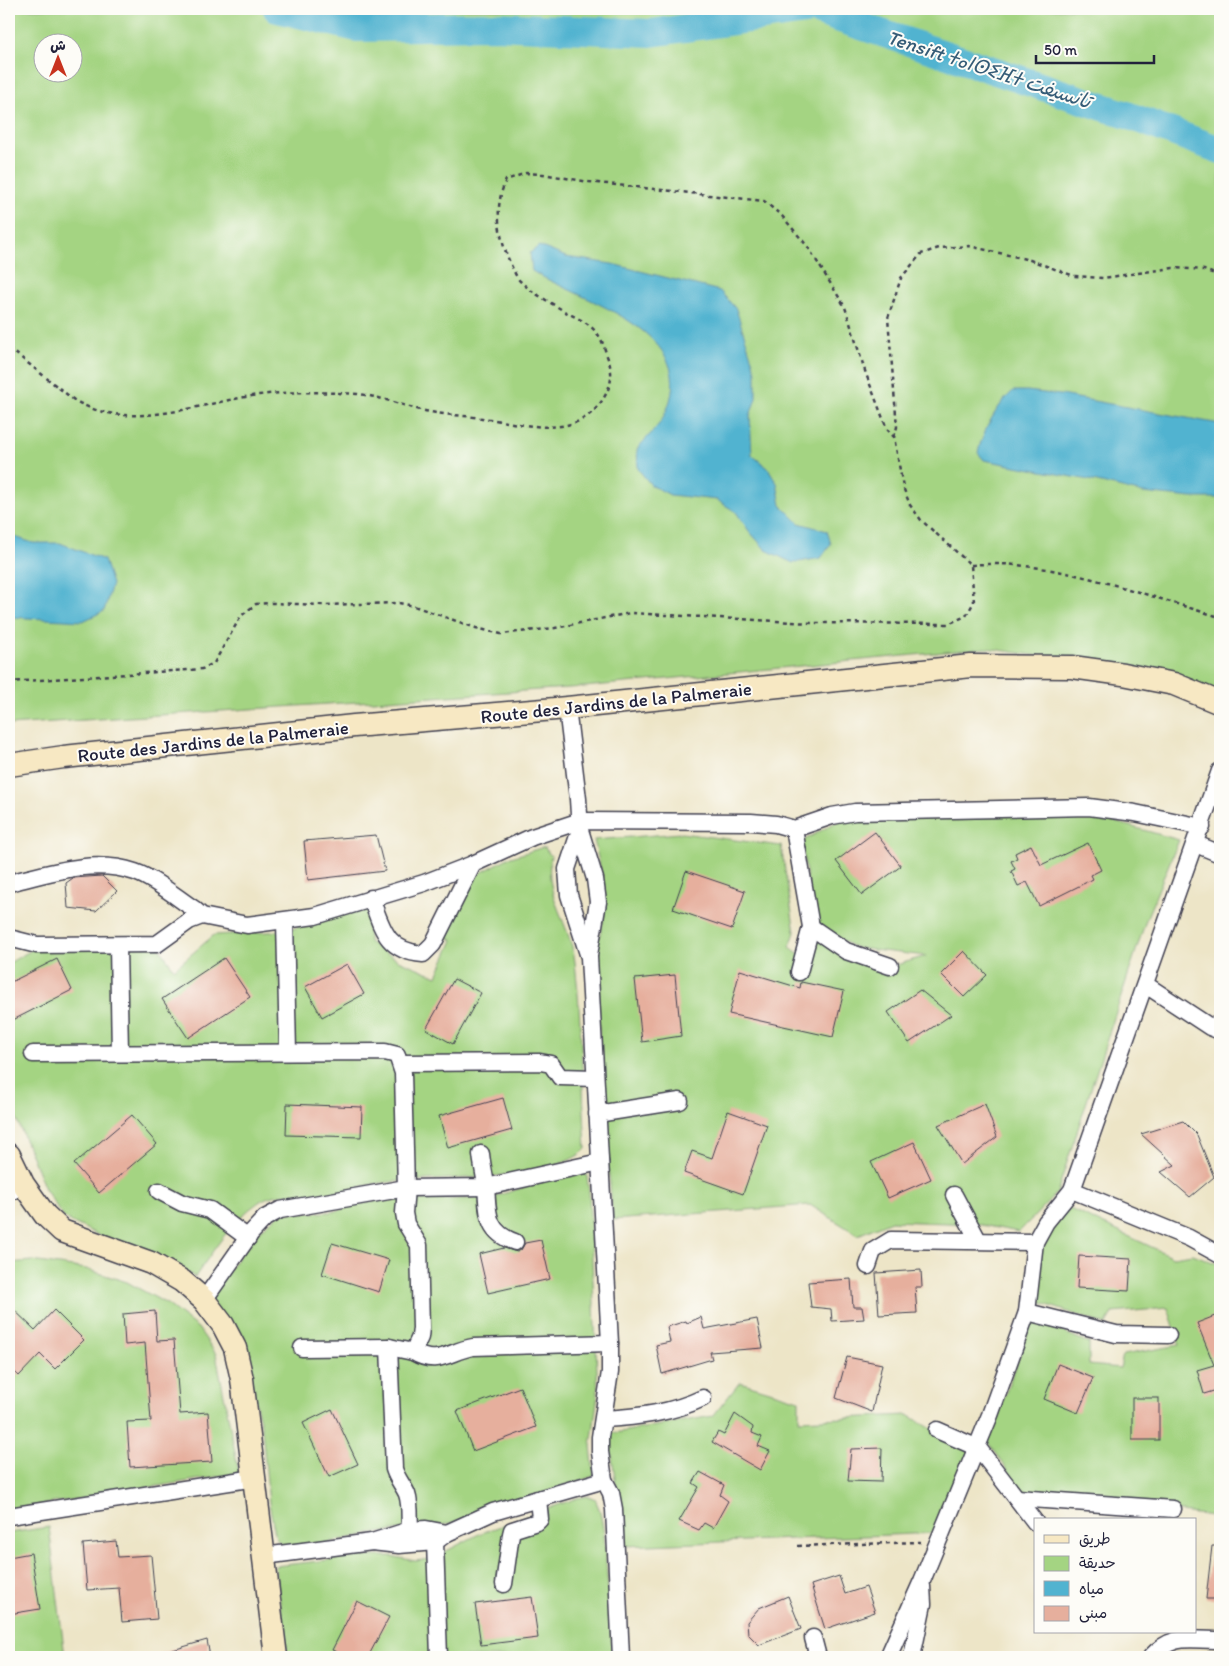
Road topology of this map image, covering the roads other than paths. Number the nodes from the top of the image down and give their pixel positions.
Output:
1 (1220, 703) edge
2 (568, 708) junction
3 (9, 765) edge
4 (1220, 770) edge
5 (580, 826) junction
6 (1202, 826) junction
7 (794, 829) junction
8 (1196, 844) junction
9 (1220, 854) edge
10 (474, 864) junction
11 (9, 883) edge
12 (371, 898) junction
13 (202, 916) junction
14 (285, 921) junction
15 (811, 927) junction
16 (9, 938) edge
17 (118, 946) junction
18 (588, 957) junction
19 (890, 966) dead end
20 (799, 972) dead end
21 (1146, 985) junction
22 (1220, 1031) edge
23 (288, 1052) junction
24 (120, 1053) junction
25 (32, 1054) dead end
26 (401, 1063) junction
27 (595, 1078) junction
28 (680, 1101) dead end
29 (597, 1114) junction
30 (480, 1154) dead end
31 (9, 1156) edge
32 (600, 1162) junction
33 (486, 1187) junction
34 (406, 1188) junction
35 (16, 1189) edge
36 (1072, 1190) junction
37 (159, 1192) dead end
38 (954, 1195) dead end
39 (248, 1238) junction
40 (978, 1240) junction
41 (515, 1242) dead end
42 (1035, 1242) junction
43 (1220, 1255) edge
44 (868, 1266) dead end
45 (204, 1300) junction
46 (1027, 1312) junction
47 (1168, 1335) dead end
48 (610, 1343) junction
49 (389, 1347) junction
50 (302, 1348) dead end
51 (413, 1352) junction
52 (703, 1398) dead end
53 (604, 1420) junction
54 (937, 1430) dead end
55 (978, 1448) junction
56 (255, 1478) junction
57 (604, 1480) junction
58 (1017, 1498) junction
59 (538, 1499) junction
60 (1173, 1510) dead end
61 (9, 1516) edge
62 (1034, 1521) edge
63 (410, 1530) junction
64 (441, 1537) junction
65 (372, 1542) junction
66 (264, 1556) junction
67 (922, 1581) junction
68 (504, 1584) dead end
69 (813, 1638) dead end
70 (1220, 1640) edge
71 (276, 1657) edge
72 (439, 1657) edge
73 (621, 1657) edge
74 (818, 1657) edge
75 (888, 1657) edge
76 (912, 1657) edge
77 (1151, 1657) edge

1 - 2 street, Route des Jardins de la Palmeraie
2 - 3 street, Route des Jardins de la Palmeraie
2 - 5 street
4 - 6 street
5 - 7 street
5 - 10 street
5 - 18 street
5 - 18 street
6 - 7 street
6 - 8 street
7 - 15 street
8 - 9 street
8 - 21 street
10 - 12 street
10 - 12 street
11 - 13 street
12 - 14 street
13 - 14 street
13 - 17 street
14 - 23 street
15 - 19 street
15 - 20 street
16 - 17 street
17 - 24 street
18 - 27 street
21 - 22 street
21 - 36 street
23 - 24 street
23 - 26 street
24 - 25 street
26 - 27 street
26 - 34 street
27 - 29 street
28 - 29 street
29 - 32 street
30 - 33 street
31 - 35 street
32 - 33 street
32 - 48 street
33 - 34 street
33 - 41 street
34 - 39 street
34 - 51 street
35 - 45 street
36 - 42 street
36 - 43 street
37 - 39 street
38 - 40 street
39 - 45 street
40 - 42 street
40 - 44 street
42 - 46 street
45 - 56 street
46 - 47 street
46 - 55 street
48 - 51 street
48 - 53 street
49 - 50 street
49 - 51 street
49 - 63 street
52 - 53 street
53 - 57 street
54 - 55 street
55 - 58 street
55 - 67 street
56 - 61 street
56 - 66 street
57 - 59 street
57 - 73 street
58 - 60 street
58 - 62 street
59 - 64 street
59 - 68 street
63 - 64 street
63 - 65 street
64 - 65 street
64 - 72 street
65 - 66 street
66 - 71 street
67 - 75 street
67 - 76 street
69 - 74 street
70 - 77 street

